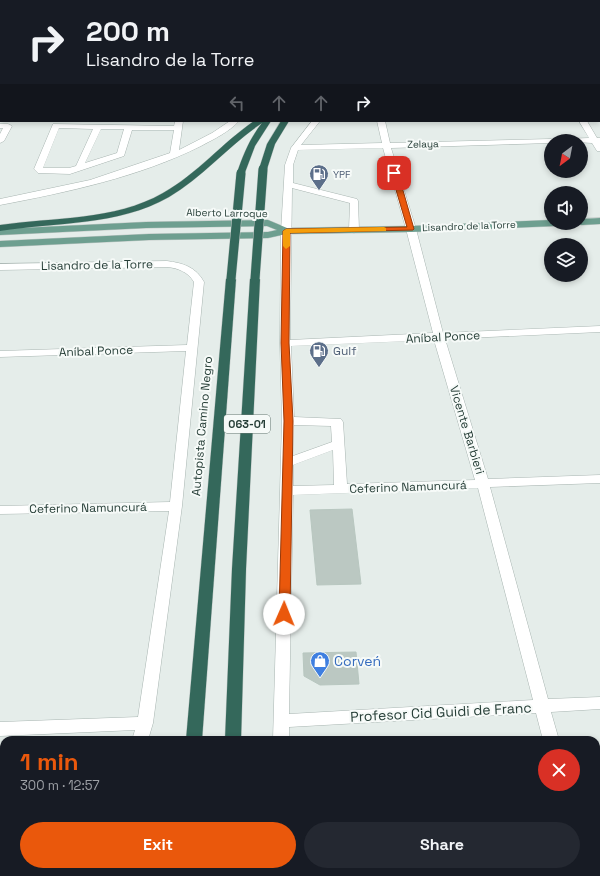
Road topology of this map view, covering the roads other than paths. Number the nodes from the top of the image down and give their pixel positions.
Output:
1 (234, 122) edge
2 (257, 122) edge
3 (266, 122) edge
4 (284, 122) edge
5 (315, 122) edge
6 (381, 122) edge
7 (584, 122) edge
8 (178, 125) edge
9 (0, 126) edge
10 (98, 126) junction
11 (129, 127) junction
12 (597, 140) edge
13 (0, 141) edge
14 (544, 141) edge
15 (386, 145) junction
16 (295, 148) junction
17 (600, 150) edge
18 (174, 155) junction
19 (80, 168) junction
20 (288, 184) junction
21 (0, 202) edge
22 (600, 221) edge
23 (588, 222) edge
24 (544, 223) edge
25 (0, 228) edge
26 (411, 229) junction
27 (354, 230) junction
28 (286, 231) junction
29 (0, 232) edge
30 (0, 244) edge
31 (0, 267) edge
32 (600, 329) edge
33 (440, 337) junction
34 (285, 343) junction
35 (192, 348) junction
36 (0, 354) edge
37 (288, 421) junction
38 (338, 444) junction
39 (288, 462) junction
40 (600, 479) edge
41 (483, 484) junction
42 (341, 489) junction
43 (287, 491) junction
44 (176, 506) junction
45 (0, 510) edge
46 (600, 703) edge
47 (542, 706) junction
48 (282, 721) junction
49 (145, 722) junction
50 (0, 729) edge
51 (141, 736) edge
52 (194, 736) edge
53 (233, 736) edge
54 (282, 736) edge
55 (550, 736) edge

1 - 18 street
2 - 25 highway
3 - 52 highway, Autopista Camino Negro / 063-01, bridge
4 - 53 highway, 063-01, bridge
5 - 16 street
6 - 15 street, Vicente Barbieri
7 - 12 street
8 - 11 street
8 - 18 street
9 - 13 street
10 - 11 street
10 - 19 street
10 - 19 street
11 - 19 street
12 - 17 street
14 - 15 street, Zelaya
15 - 16 street, Zelaya
15 - 26 street, Vicente Barbieri
16 - 20 street
18 - 21 street
20 - 27 street
20 - 28 street
22 - 23 main road
24 - 26 main road, Lisandro de la Torre
26 - 27 main road, Lisandro de la Torre
26 - 33 street, Vicente Barbieri
27 - 28 main road, Lisandro de la Torre
28 - 29 main road, Alberto Larroque
28 - 30 main road, Alberto Larroque
28 - 34 street
31 - 35 street, Lisandro de la Torre
32 - 33 street, Aníbal Ponce
33 - 34 street, Aníbal Ponce
33 - 41 street, Vicente Barbieri
34 - 37 street
35 - 36 street, Aníbal Ponce
35 - 44 street
37 - 38 street
37 - 39 street
38 - 39 street
38 - 42 street
39 - 43 street
40 - 41 street, Ceferino Namuncurá
41 - 42 street, Ceferino Namuncurá
41 - 47 street, Vicente Barbieri
42 - 43 street, Ceferino Namuncurá
43 - 48 street
44 - 45 street, Ceferino Namuncurá
44 - 49 street
46 - 47 street, Profesor Cid Guidi de Franc
47 - 48 street, Profesor Cid Guidi de Franc
47 - 55 street, Vicente Barbieri
48 - 54 street
49 - 50 street
49 - 51 street

